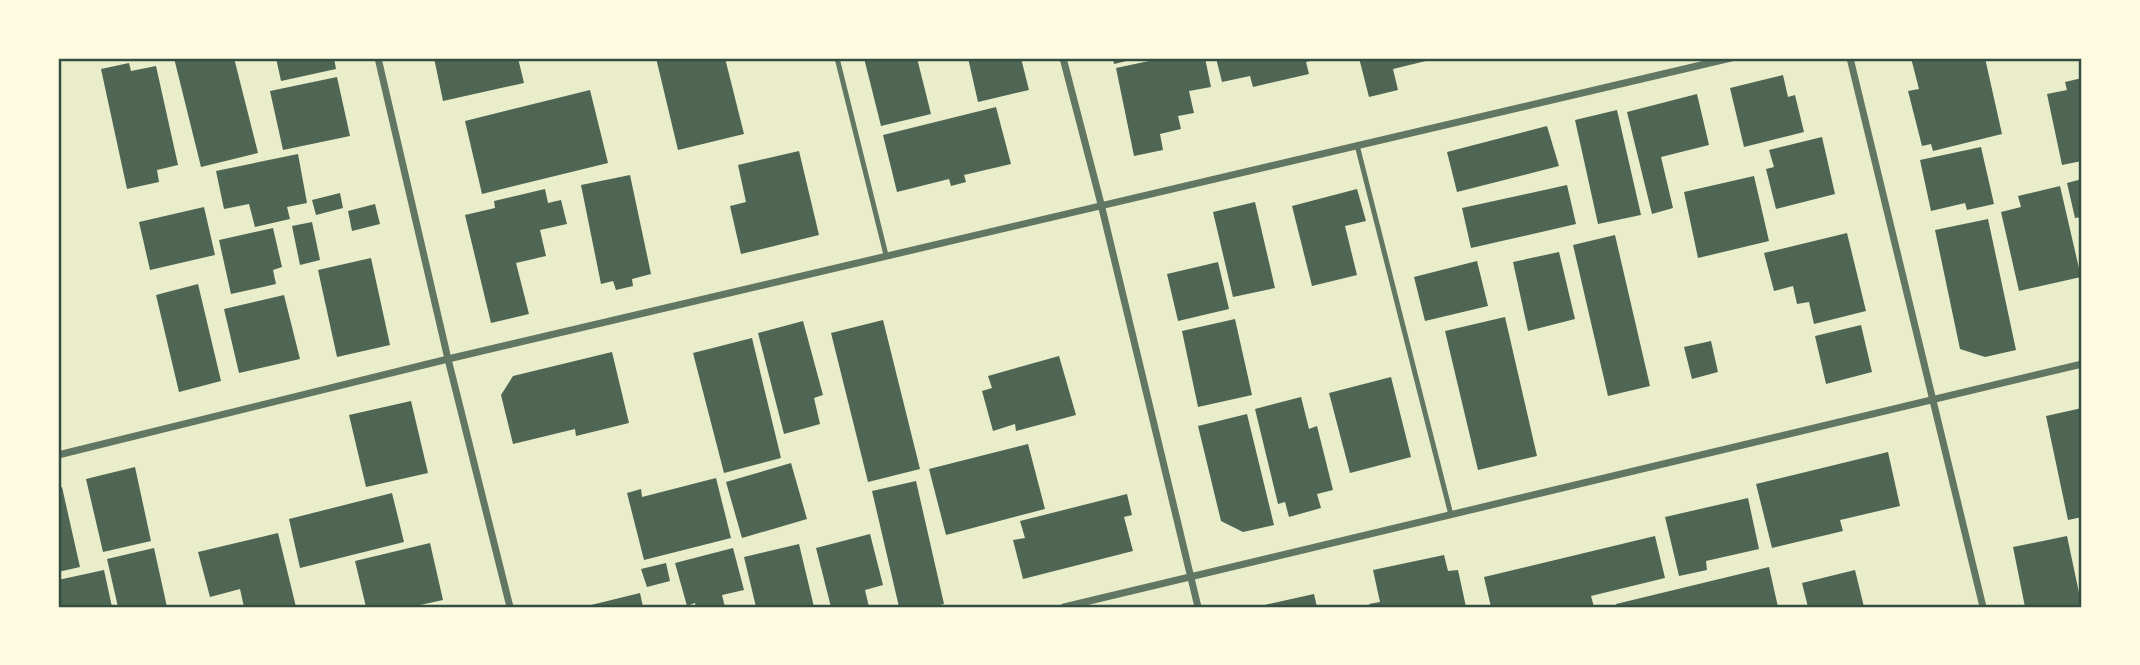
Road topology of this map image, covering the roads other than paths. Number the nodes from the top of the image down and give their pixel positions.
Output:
1 (378, 58) edge
2 (837, 58) edge
3 (1063, 58) edge
4 (1731, 58) edge
5 (1850, 58) edge
6 (1357, 145) junction
7 (1101, 204) junction
8 (886, 255) junction
9 (448, 359) junction
10 (2082, 365) edge
11 (1933, 399) junction
12 (58, 454) edge
13 (1451, 515) junction
14 (1191, 578) junction
15 (510, 607) edge
16 (1064, 607) edge
17 (1198, 607) edge
18 (1983, 607) edge

1 - 9 street
2 - 8 lane
3 - 7 street
4 - 6 street
5 - 11 street
6 - 7 street
6 - 13 lane
7 - 8 street
7 - 14 street
8 - 9 street
9 - 12 street
9 - 15 street
10 - 11 street
11 - 13 street
11 - 18 street
13 - 14 street
14 - 16 street
14 - 17 street

